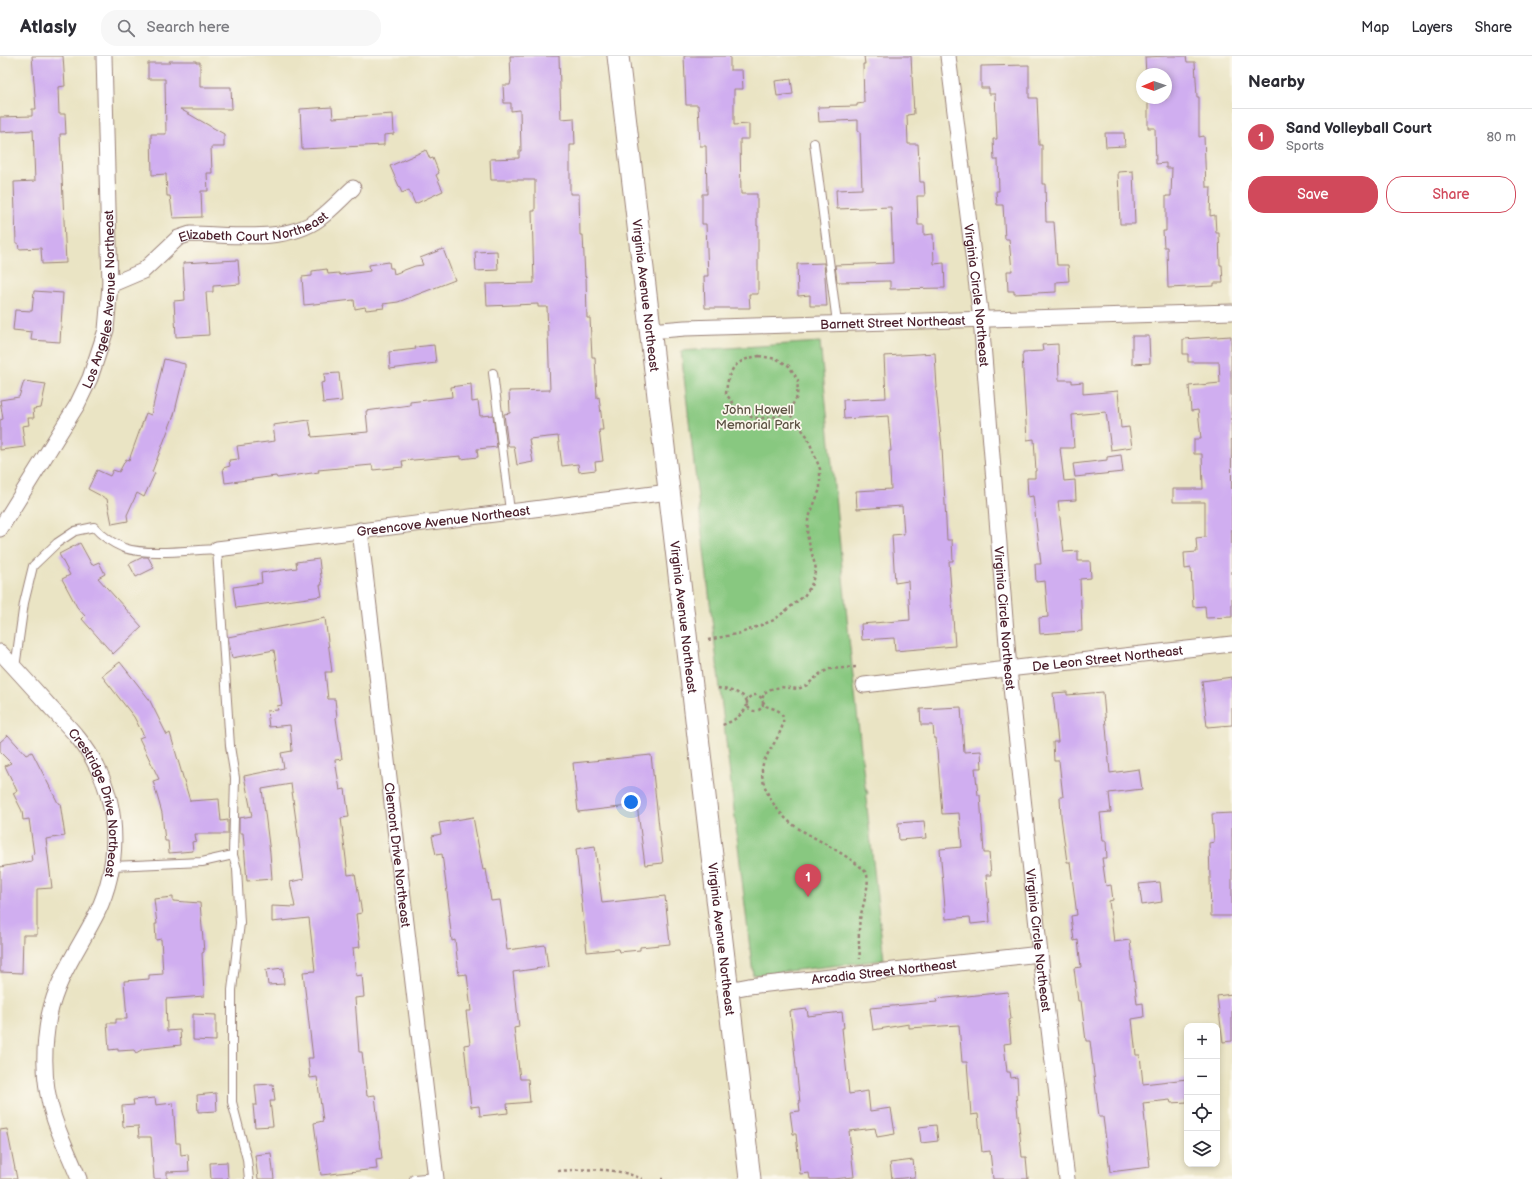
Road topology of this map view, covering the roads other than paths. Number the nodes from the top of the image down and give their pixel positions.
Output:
1 (104, 56) edge
2 (618, 56) edge
3 (948, 56) edge
4 (814, 143) dead end
5 (353, 188) dead end
6 (110, 285) junction
7 (1232, 312) edge
8 (981, 319) junction
9 (837, 323) junction
10 (650, 331) junction
11 (493, 373) dead end
12 (669, 492) junction
13 (510, 511) junction
14 (2, 522) edge
15 (360, 530) junction
16 (217, 549) junction
17 (1232, 644) edge
18 (0, 652) edge
19 (15, 668) junction
20 (1010, 669) junction
21 (864, 685) dead end
22 (233, 855) junction
23 (112, 866) junction
24 (1040, 954) junction
25 (728, 990) junction
26 (436, 1178) edge
27 (79, 1179) edge
28 (249, 1179) edge
29 (414, 1179) edge
30 (750, 1179) edge
31 (1067, 1179) edge

1 - 6 street, Los Angeles Avenue Northeast
2 - 10 street, Virginia Avenue Northeast
3 - 8 street, Virginia Circle Northeast
4 - 9 lane
5 - 6 street, Elizabeth Court Northeast
6 - 14 street, Los Angeles Avenue Northeast
7 - 8 street, Barnett Street Northeast
8 - 9 street, Barnett Street Northeast
8 - 20 street, Virginia Circle Northeast
9 - 10 street, Barnett Street Northeast
10 - 12 street, Virginia Avenue Northeast
11 - 13 lane
12 - 13 street, Greencove Avenue Northeast
12 - 25 street, Virginia Avenue Northeast
13 - 15 street, Greencove Avenue Northeast
15 - 16 street, Greencove Avenue Northeast
15 - 26 street, Clemont Drive Northeast
16 - 19 lane
16 - 22 lane
17 - 20 street, De Leon Street Northeast
18 - 19 street, Crestridge Drive Northeast
19 - 23 street, Crestridge Drive Northeast
20 - 21 street, De Leon Street Northeast
20 - 24 street, Virginia Circle Northeast
22 - 23 lane
22 - 28 lane
23 - 27 street, Crestridge Drive Northeast
24 - 25 street, Arcadia Street Northeast
24 - 31 street, Virginia Circle Northeast
25 - 30 street, Virginia Avenue Northeast
26 - 29 lane

